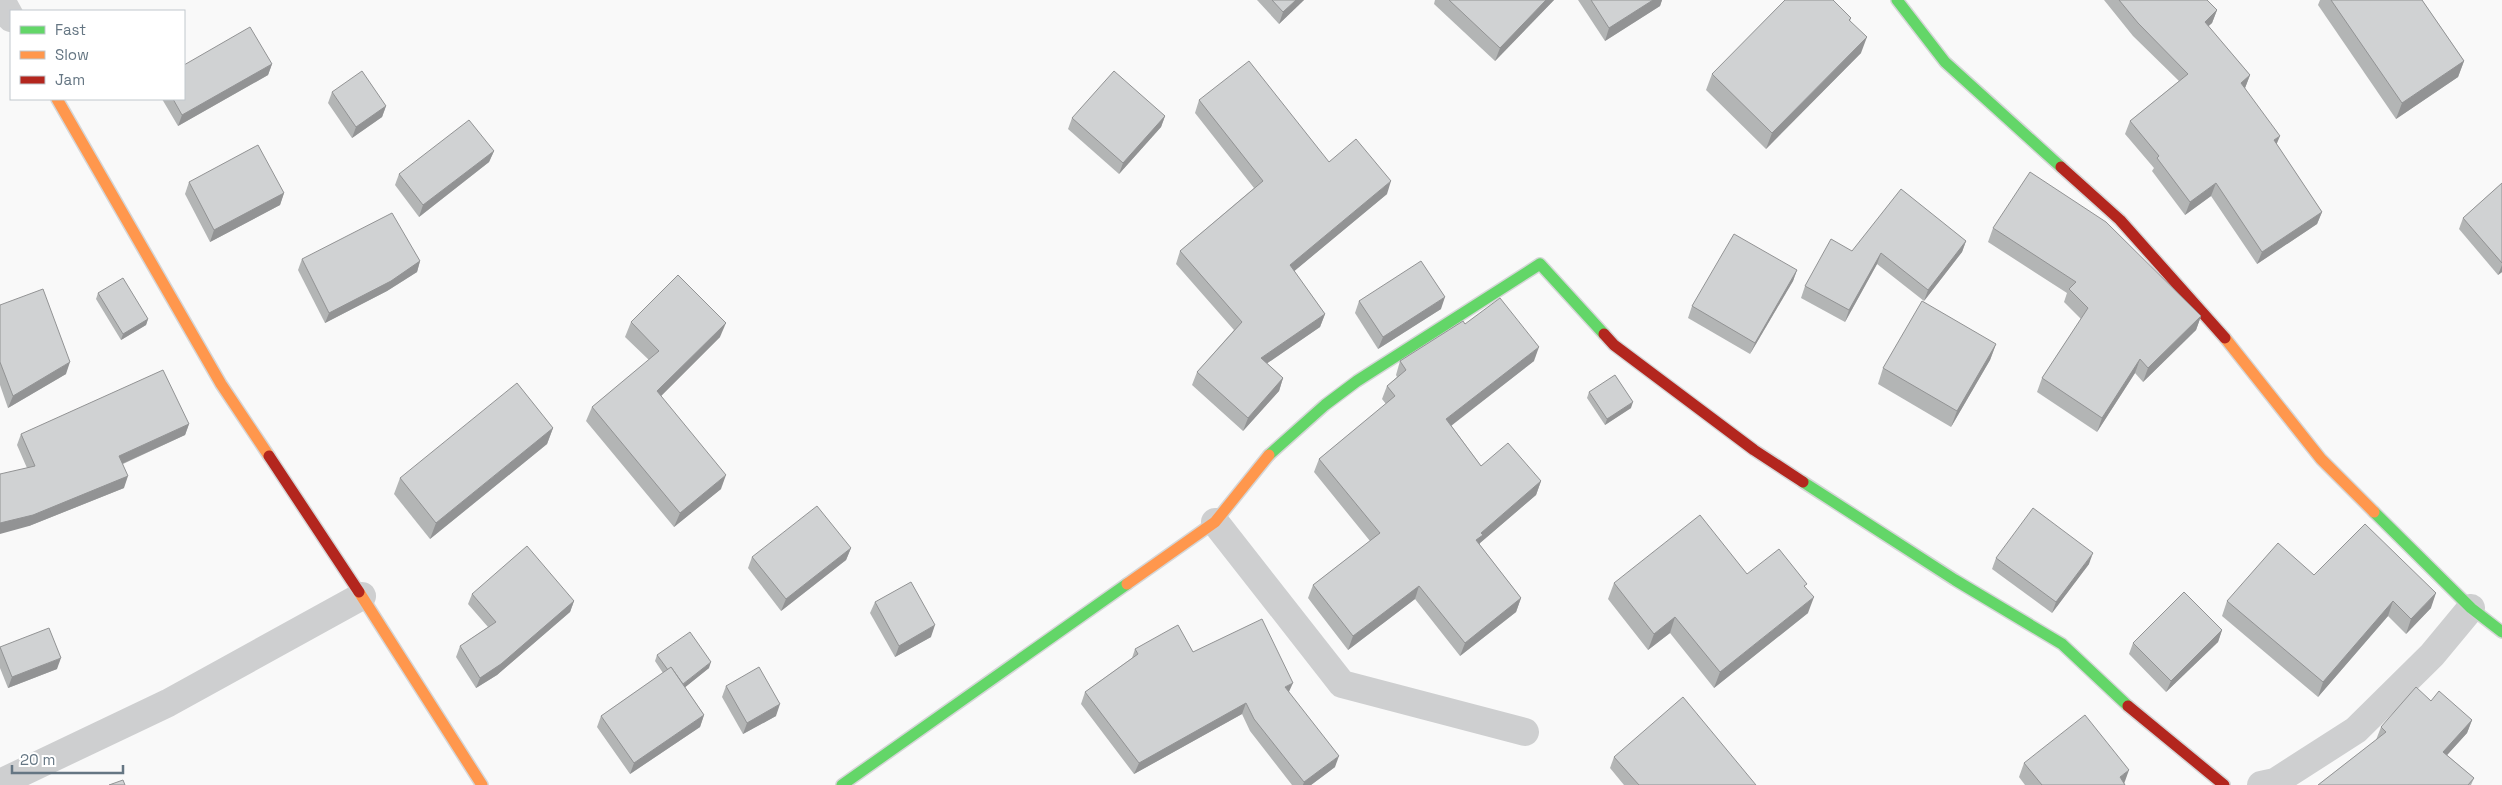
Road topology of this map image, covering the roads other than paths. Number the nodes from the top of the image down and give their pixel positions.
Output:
1 (1, 0) edge
2 (1898, 0) edge
3 (10, 16) edge
4 (59, 100) edge
5 (1215, 522) junction
6 (362, 596) junction
7 (2471, 608) junction
8 (2502, 632) edge
9 (1525, 732) dead end
10 (0, 783) edge
11 (482, 785) edge
12 (842, 785) edge
13 (2224, 785) edge
14 (2261, 785) edge

1 - 3 street
2 - 7 street
4 - 6 street
5 - 9 street
5 - 12 street
5 - 13 street
6 - 10 street
6 - 11 street
7 - 8 street
7 - 14 street

